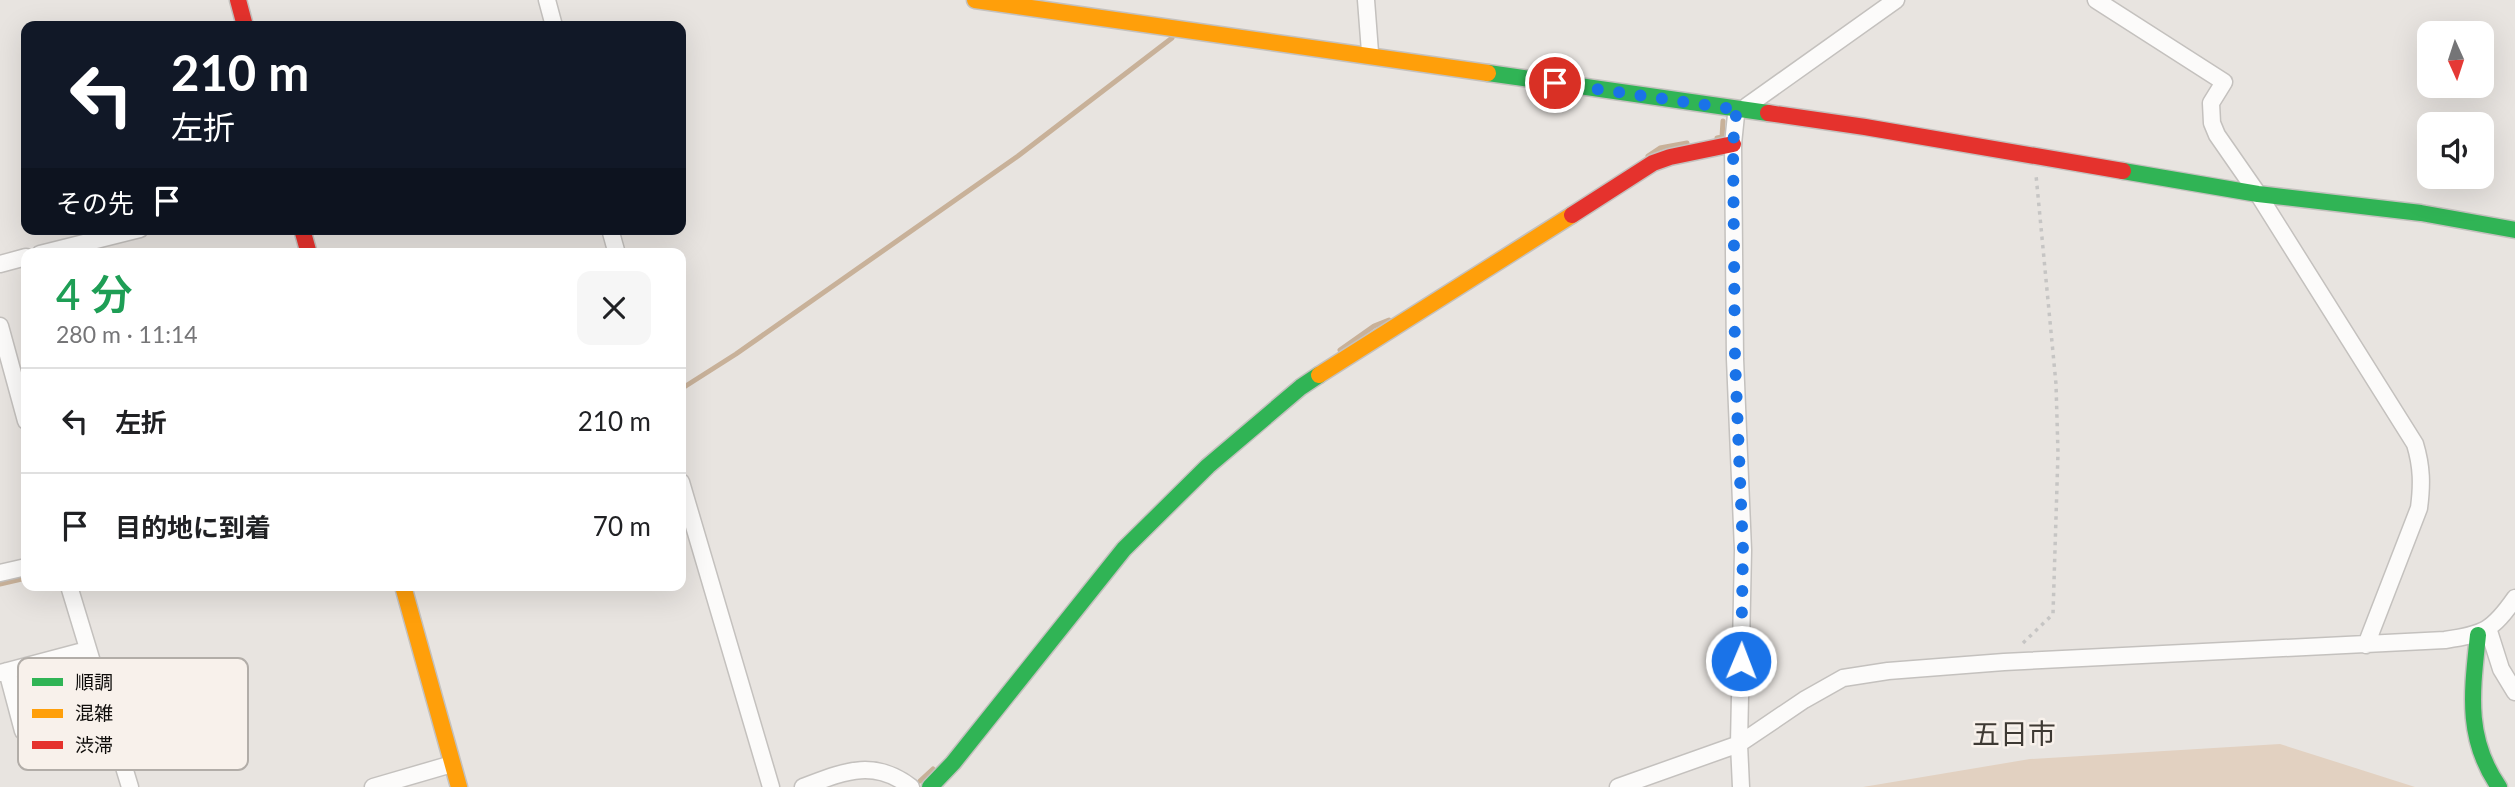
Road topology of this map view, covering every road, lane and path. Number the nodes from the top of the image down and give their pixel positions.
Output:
1 (238, 0) edge
2 (547, 0) edge
3 (975, 0) edge
4 (1366, 0) edge
5 (1896, 0) edge
6 (2096, 0) edge
7 (244, 21) edge
8 (553, 21) edge
9 (1370, 50) junction
10 (1749, 104) junction
11 (1733, 144) junction
12 (2034, 157) junction
13 (2258, 194) junction
14 (2515, 230) edge
15 (116, 235) edge
16 (64, 248) edge
17 (21, 258) edge
18 (0, 264) edge
19 (0, 326) edge
20 (21, 403) edge
21 (686, 499) edge
22 (21, 568) edge
23 (0, 573) edge
24 (70, 591) edge
25 (404, 591) edge
26 (2515, 598) edge
27 (2483, 631) junction
28 (2366, 645) junction
29 (88, 650) junction
30 (57, 658) edge
31 (90, 658) edge
32 (2004, 662) junction
33 (3, 672) edge
34 (2515, 692) edge
35 (18, 716) edge
36 (1739, 744) junction
37 (452, 764) junction
38 (125, 770) edge
39 (1637, 783) edge
40 (130, 787) edge
41 (373, 787) edge
42 (459, 787) edge
43 (771, 787) edge
44 (803, 787) edge
45 (911, 787) edge
46 (930, 787) edge
47 (1618, 787) edge
48 (1741, 787) edge
49 (2499, 787) edge

1 - 7 street
2 - 8 street
3 - 9 street
4 - 9 street
5 - 10 street
6 - 13 street
9 - 10 street
10 - 11 street
10 - 12 street
11 - 36 street
11 - 46 street
12 - 13 street
12 - 32 path
13 - 14 street
13 - 28 street
15 - 16 street
17 - 18 street
19 - 20 street
21 - 43 street
22 - 23 street
24 - 29 street
25 - 37 street
26 - 27 street
27 - 28 street
27 - 34 street
27 - 49 street
28 - 32 street
29 - 30 street
29 - 31 street
32 - 36 street
33 - 35 street
36 - 39 street
36 - 48 street
37 - 41 street
37 - 42 street
38 - 40 street
39 - 47 street
44 - 45 street

